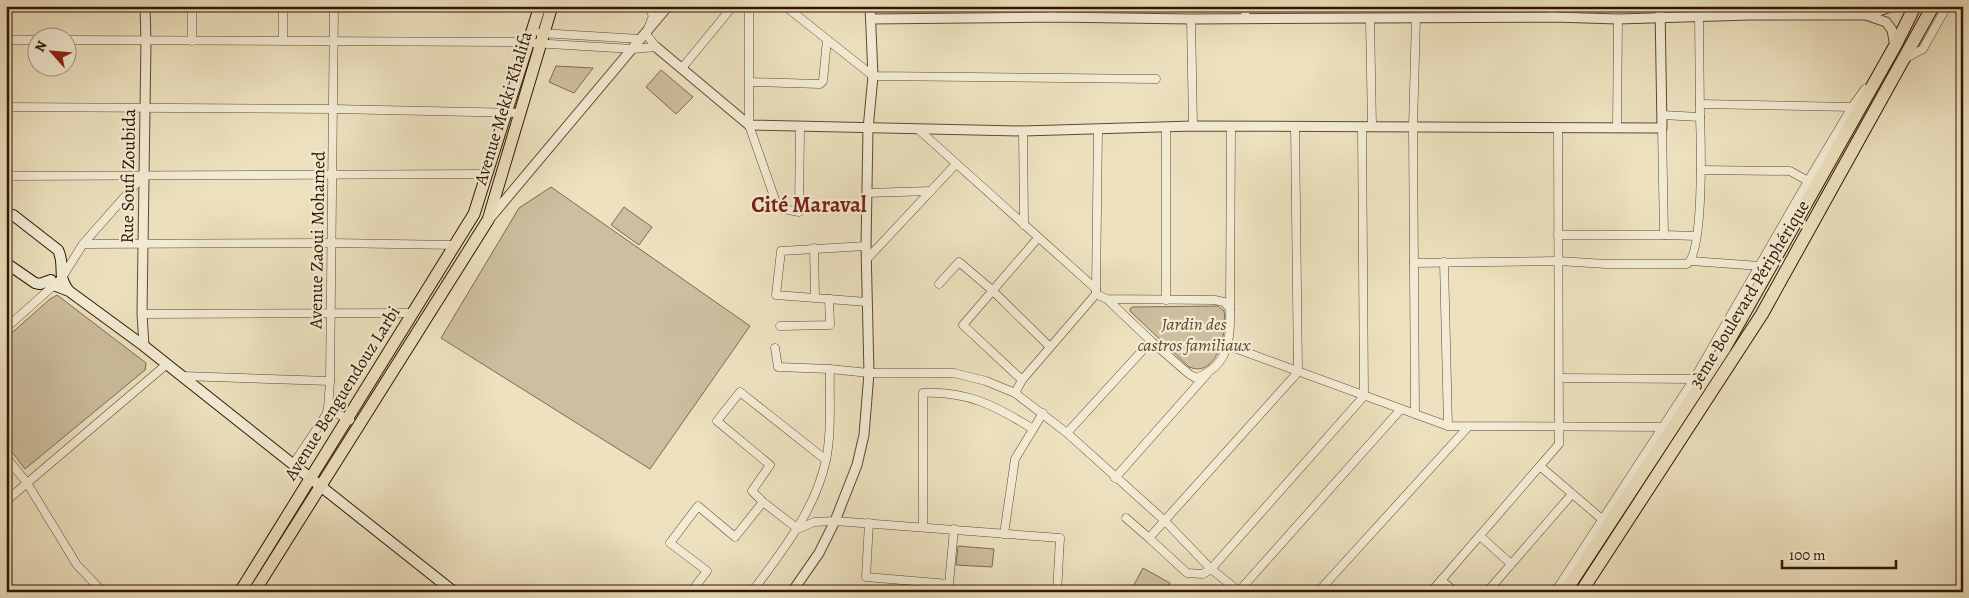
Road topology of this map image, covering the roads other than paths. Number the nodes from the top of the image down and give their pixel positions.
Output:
1 (145, 6) edge
2 (192, 6) edge
3 (283, 6) edge
4 (334, 6) edge
5 (540, 6) edge
6 (552, 6) edge
7 (648, 6) edge
8 (668, 6) edge
9 (733, 6) edge
10 (749, 6) edge
11 (785, 6) edge
12 (870, 6) edge
13 (1053, 6) edge
14 (1246, 6) edge
15 (1552, 6) edge
16 (1660, 6) edge
17 (1711, 6) edge
18 (1915, 6) edge
19 (1933, 6) edge
20 (1947, 6) edge
21 (1891, 7) edge
22 (1750, 11) edge
23 (1866, 15) junction
24 (1700, 16) junction
25 (1711, 16) junction
26 (1053, 17) junction
27 (1553, 17) junction
28 (1246, 18) junction
29 (1416, 18) junction
30 (1618, 18) junction
31 (1660, 18) junction
32 (871, 19) junction
33 (1191, 19) junction
34 (1370, 19) junction
35 (643, 37) junction
36 (536, 38) junction
37 (6, 40) edge
38 (28, 40) edge
39 (78, 40) edge
40 (827, 40) junction
41 (146, 41) junction
42 (192, 41) junction
43 (283, 41) junction
44 (334, 42) junction
45 (1895, 46) junction
46 (656, 47) junction
47 (633, 49) junction
48 (1906, 58) junction
49 (682, 68) junction
50 (873, 76) junction
51 (1877, 78) junction
52 (1156, 79) dead end
53 (750, 82) junction
54 (1700, 104) junction
55 (6, 107) edge
56 (146, 107) junction
57 (1852, 107) junction
58 (334, 109) junction
59 (507, 111) junction
60 (520, 113) junction
61 (1662, 115) junction
62 (1700, 117) junction
63 (749, 125) junction
64 (1166, 126) junction
65 (1193, 126) junction
66 (1372, 126) junction
67 (800, 127) junction
68 (1231, 127) junction
69 (1295, 127) junction
70 (1362, 127) junction
71 (1413, 127) junction
72 (1558, 128) junction
73 (1617, 128) junction
74 (1662, 128) junction
75 (868, 129) junction
76 (919, 130) junction
77 (1098, 130) junction
78 (1023, 131) junction
79 (956, 164) junction
80 (1701, 170) junction
81 (487, 174) junction
82 (6, 176) edge
83 (143, 176) junction
84 (334, 176) junction
85 (1808, 181) junction
86 (931, 191) junction
87 (867, 194) junction
88 (474, 214) joint
89 (6, 215) edge
90 (488, 220) junction
91 (1024, 225) junction
92 (1664, 234) junction
93 (1558, 235) junction
94 (1696, 236) junction
95 (1038, 238) junction
96 (332, 243) junction
97 (84, 244) junction
98 (143, 244) junction
99 (455, 244) junction
100 (866, 246) junction
101 (814, 248) junction
102 (58, 250) junction
103 (73, 260) junction
104 (866, 260) junction
105 (1559, 261) junction
106 (1691, 261) junction
107 (1414, 262) junction
108 (1444, 262) junction
109 (6, 263) edge
110 (61, 265) junction
111 (1760, 266) junction
112 (54, 282) junction
113 (939, 284) dead end
114 (992, 290) junction
115 (1096, 292) junction
116 (815, 297) junction
117 (829, 299) junction
118 (1107, 299) junction
119 (1166, 300) junction
120 (867, 302) junction
121 (1230, 309) junction
122 (142, 314) junction
123 (331, 314) junction
124 (411, 314) junction
125 (780, 326) dead end
126 (6, 328) edge
127 (1150, 341) junction
128 (144, 346) junction
129 (1229, 346) junction
130 (1050, 347) junction
131 (775, 348) dead end
132 (167, 364) junction
133 (830, 369) junction
134 (1298, 372) junction
135 (869, 373) junction
136 (1207, 374) junction
137 (182, 376) junction
138 (1559, 378) junction
139 (1694, 379) junction
140 (1022, 380) junction
141 (330, 381) junction
142 (1015, 393) junction
143 (1364, 396) junction
144 (328, 409) junction
145 (1401, 409) junction
146 (1043, 413) junction
147 (1415, 414) junction
148 (347, 418) junction
149 (359, 425) junction
150 (1448, 426) junction
151 (1468, 427) junction
152 (1559, 427) junction
153 (1668, 427) junction
154 (1032, 430) junction
155 (1067, 434) junction
156 (6, 457) edge
157 (826, 460) junction
158 (294, 463) junction
159 (1540, 467) junction
160 (311, 477) junction
161 (1115, 478) junction
162 (27, 483) junction
163 (321, 485) junction
164 (1572, 494) junction
165 (6, 500) edge
166 (764, 502) junction
167 (1126, 518) dead end
168 (1165, 520) junction
169 (1603, 520) junction
170 (836, 521) junction
171 (869, 523) junction
172 (922, 527) junction
173 (798, 529) junction
174 (954, 529) junction
175 (1004, 534) junction
176 (1480, 536) junction
177 (1149, 538) junction
178 (1511, 564) junction
179 (1211, 569) junction
180 (1442, 580) junction
181 (1240, 591) edge
182 (103, 592) edge
183 (240, 592) edge
184 (254, 592) edge
185 (454, 592) edge
186 (692, 592) edge
187 (752, 592) edge
188 (792, 592) edge
189 (1057, 592) edge
190 (1318, 592) edge
191 (1431, 592) edge
192 (1455, 592) edge
193 (1487, 592) edge
194 (1555, 592) edge
195 (1565, 592) edge
196 (1581, 592) edge

1 - 41 street, Rue Soufi Zoubida
2 - 42 street
3 - 43 street
4 - 44 street, Avenue Zaoui Mohamed
5 - 36 main road, Avenue Mekki Khalifa
6 - 36 main road, Avenue Mekki Khalifa
7 - 35 street
8 - 35 street
9 - 49 street
10 - 53 street
11 - 40 street
12 - 32 street
13 - 26 street
14 - 28 street
15 - 27 street
16 - 31 street
17 - 25 street
18 - 45 highway, 3ème Boulevard Périphérique
19 - 48 highway, 3ème Boulevard Périphérique
20 - 48 street
21 - 23 street
22 - 23 street
22 - 25 street
23 - 45 street
24 - 25 street
24 - 31 street
24 - 54 street
26 - 32 street
26 - 33 street
27 - 29 street
27 - 30 street
28 - 33 street
28 - 34 street
29 - 34 street
29 - 71 street
30 - 31 street
30 - 73 street
31 - 61 street
32 - 50 street
33 - 65 street
34 - 66 street
35 - 36 street
35 - 46 street
35 - 47 street
36 - 44 street
36 - 47 street
36 - 59 main road, Avenue Mekki Khalifa
36 - 60 main road, Avenue Mekki Khalifa
37 - 38 street
39 - 41 street
40 - 50 street
40 - 53 street
41 - 42 street
41 - 56 street, Rue Soufi Zoubida
42 - 43 street
43 - 44 street
44 - 58 street, Avenue Zaoui Mohamed
45 - 51 highway, 3ème Boulevard Périphérique
46 - 47 street
46 - 49 street
47 - 90 street
48 - 196 highway, 3ème Boulevard Périphérique
49 - 63 street
50 - 52 street
50 - 75 street
51 - 57 street
51 - 153 highway, 3ème Boulevard Périphérique
53 - 63 street
54 - 57 street
54 - 62 street
55 - 56 street
56 - 58 street
56 - 83 street, Rue Soufi Zoubida
57 - 85 street
58 - 59 street
58 - 84 street, Avenue Zaoui Mohamed
59 - 60 street
59 - 81 main road, Avenue Mekki Khalifa
60 - 90 main road, Avenue Mekki Khalifa
61 - 62 street
61 - 74 street
62 - 80 street
63 - 67 street
63 - 67 street
64 - 65 street
64 - 77 street
64 - 119 street
65 - 68 street
66 - 70 street
66 - 71 street
67 - 75 street
68 - 69 street
68 - 121 street
69 - 70 street
69 - 134 street
70 - 143 street
71 - 72 street
71 - 107 street
72 - 73 street
72 - 93 street
73 - 74 street
74 - 92 street
75 - 76 street
75 - 87 street
76 - 78 street
76 - 79 street
77 - 78 street
77 - 115 street
78 - 91 street
79 - 86 street
79 - 91 street
80 - 85 street
80 - 94 street
81 - 84 street
81 - 88 main road, Avenue Mekki Khalifa
82 - 83 street
83 - 84 street
83 - 97 street
83 - 98 street, Rue Soufi Zoubida
84 - 96 street, Avenue Zaoui Mohamed
85 - 111 street
86 - 87 street
86 - 104 street
87 - 100 street
88 - 99 main road, Avenue Benguendouz Larbi
89 - 102 main road
90 - 149 main road, Avenue Mekki Khalifa
91 - 95 street
92 - 93 street
92 - 94 street
93 - 105 street
94 - 106 street
95 - 114 street
95 - 115 street
96 - 98 street
96 - 99 street
96 - 123 street, Avenue Zaoui Mohamed
97 - 98 street
97 - 103 street
98 - 122 street, Rue Soufi Zoubida
99 - 124 main road, Avenue Benguendouz Larbi
100 - 101 street
100 - 104 street
101 - 116 street
101 - 116 street
102 - 103 street
102 - 110 main road
103 - 112 street
104 - 120 street
105 - 106 street
105 - 108 street
105 - 138 street
106 - 111 street
107 - 108 street
107 - 147 street
108 - 150 street
109 - 112 main road
110 - 112 main road
110 - 112 main road
111 - 139 street
112 - 126 street
112 - 128 main road
113 - 114 street
114 - 130 street
114 - 140 street
115 - 118 street
115 - 130 street
116 - 117 street
117 - 120 street
117 - 125 street
118 - 119 street
118 - 127 street
119 - 121 street
120 - 135 street
121 - 129 street
122 - 123 street
122 - 128 street, Rue Soufi Zoubida
123 - 124 street
123 - 141 street, Avenue Zaoui Mohamed
124 - 148 main road, Avenue Benguendouz Larbi
127 - 136 street
127 - 155 street
128 - 132 main road
129 - 134 street
129 - 136 street
130 - 140 street
131 - 133 street
132 - 137 main road
132 - 162 street
133 - 135 street
133 - 157 street
134 - 143 street
134 - 168 street
135 - 142 street
135 - 170 street
136 - 161 street
137 - 141 street
137 - 158 main road
138 - 139 street
138 - 152 street
139 - 153 street
140 - 142 street
141 - 144 street, Avenue Zaoui Mohamed
142 - 146 street
143 - 145 street
143 - 179 street
144 - 148 street
144 - 158 street, Avenue Zaoui Mohamed
145 - 147 street
145 - 181 street
146 - 154 street
146 - 155 street
147 - 150 street
148 - 149 street
148 - 160 main road, Avenue Benguendouz Larbi
149 - 163 main road, Avenue Mekki Khalifa
150 - 151 street
151 - 152 street
151 - 190 street
152 - 153 street
152 - 159 street
153 - 169 street
153 - 195 highway, 3ème Boulevard Périphérique
154 - 172 street
154 - 175 street
155 - 161 street
156 - 162 street
157 - 166 street
157 - 173 street
158 - 160 main road
159 - 164 street
159 - 176 street
160 - 163 main road
160 - 183 main road, Avenue Benguendouz Larbi
161 - 168 street
162 - 165 street
162 - 182 street
163 - 184 main road, Avenue Mekki Khalifa
163 - 185 main road
164 - 169 street
164 - 178 street
166 - 173 street
166 - 186 street
167 - 177 street
168 - 177 street
168 - 179 street
169 - 194 street
170 - 171 street
170 - 173 street
170 - 188 street
171 - 172 street
171 - 174 street
172 - 174 street
173 - 187 street
174 - 175 street
175 - 189 street
176 - 178 street
176 - 180 street
177 - 179 street
178 - 193 street
179 - 181 street
180 - 191 street
180 - 192 street

